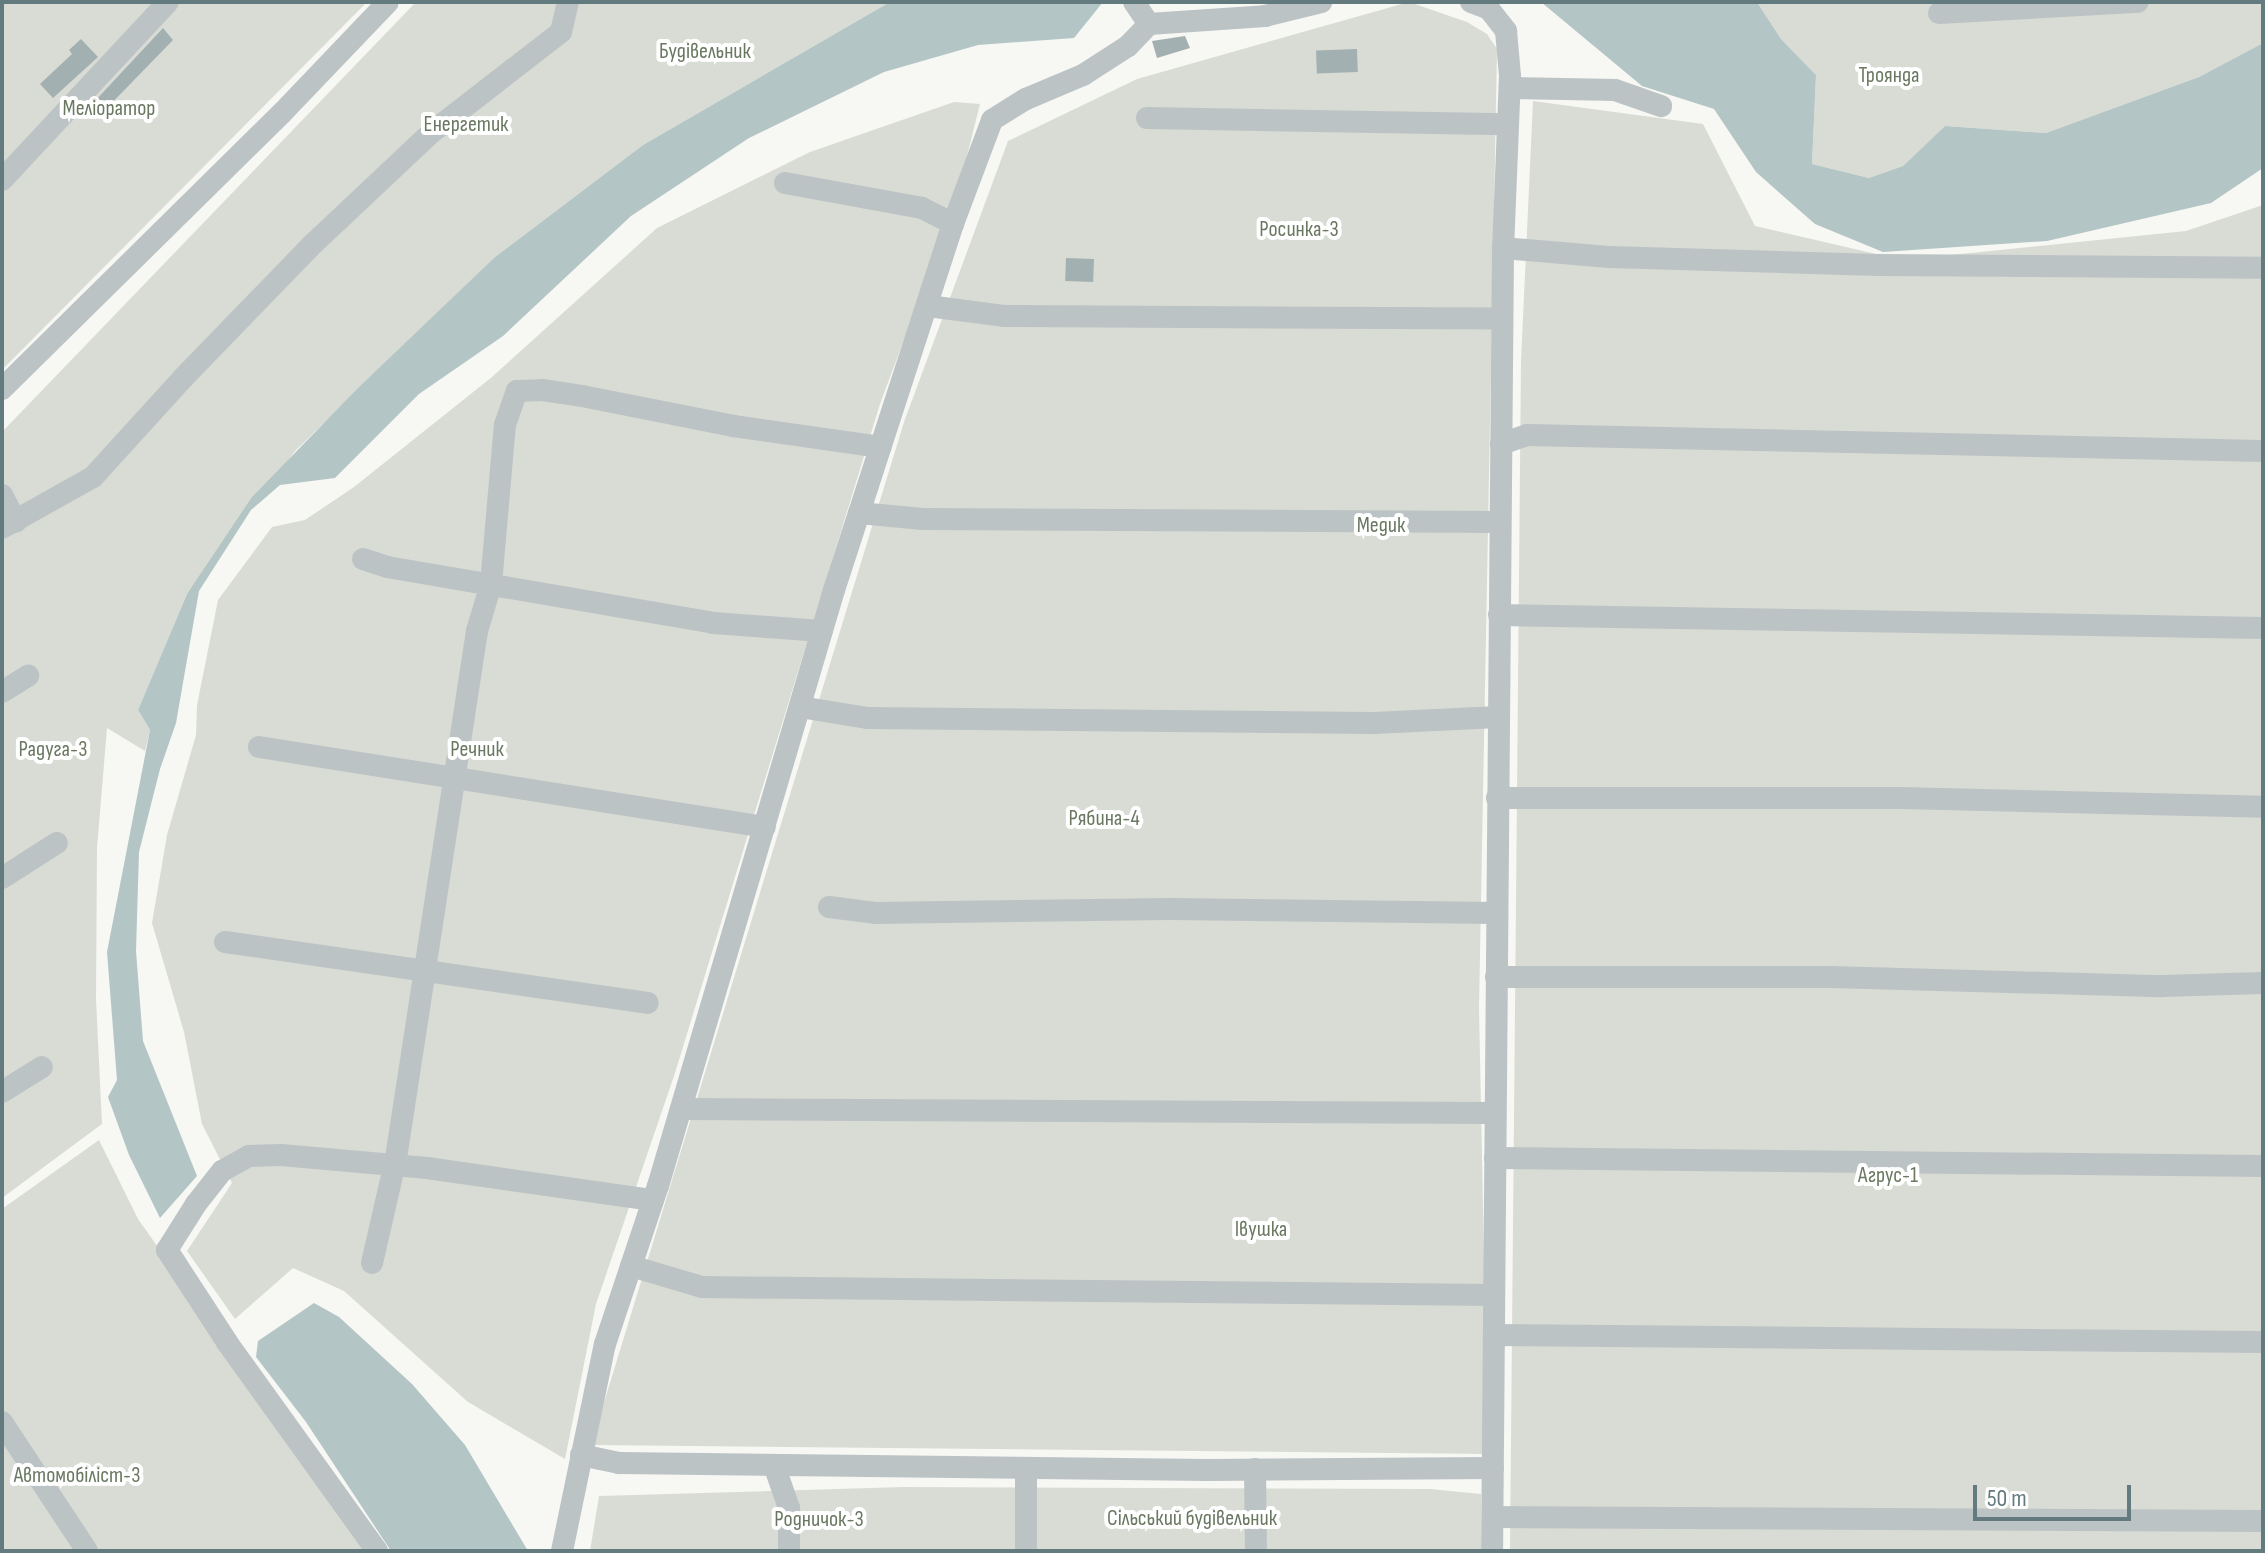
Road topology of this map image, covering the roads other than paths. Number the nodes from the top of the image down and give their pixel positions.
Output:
1 (168, 2) edge
2 (388, 2) edge
3 (568, 2) edge
4 (1134, 2) edge
5 (1321, 2) edge
6 (1471, 2) edge
7 (2138, 2) edge
8 (1939, 13) dead end
9 (1149, 24) junction
10 (1510, 88) junction
11 (1661, 106) dead end
12 (1147, 118) dead end
13 (1508, 124) junction
14 (2, 180) edge
15 (785, 183) dead end
16 (953, 224) junction
17 (1503, 248) junction
18 (2263, 268) edge
19 (928, 306) junction
20 (1502, 319) junction
21 (2, 389) edge
22 (1501, 444) junction
23 (881, 447) junction
24 (2263, 451) edge
25 (2, 495) edge
26 (859, 513) junction
27 (1500, 522) junction
28 (9, 525) edge
29 (363, 559) dead end
30 (491, 584) junction
31 (1499, 615) junction
32 (2263, 628) edge
33 (822, 631) junction
34 (28, 676) dead end
35 (2, 692) edge
36 (800, 707) junction
37 (1498, 717) junction
38 (259, 747) dead end
39 (454, 778) junction
40 (1497, 798) junction
41 (2263, 807) edge
42 (765, 827) junction
43 (57, 843) dead end
44 (2, 878) edge
45 (829, 907) dead end
46 (1496, 913) junction
47 (225, 942) dead end
48 (424, 971) junction
49 (1496, 977) junction
50 (2263, 983) edge
51 (648, 1003) dead end
52 (42, 1067) dead end
53 (2, 1092) edge
54 (681, 1109) junction
55 (1495, 1113) junction
56 (1495, 1158) junction
57 (394, 1166) junction
58 (2263, 1166) edge
59 (653, 1200) junction
60 (372, 1263) dead end
61 (631, 1266) junction
62 (1494, 1295) junction
63 (1494, 1335) junction
64 (2263, 1342) edge
65 (2, 1422) edge
66 (581, 1455) junction
67 (774, 1465) junction
68 (1026, 1468) junction
69 (1493, 1468) junction
70 (1255, 1469) junction
71 (1493, 1517) junction
72 (2263, 1521) edge
73 (87, 1551) edge
74 (377, 1551) edge
75 (562, 1551) edge
76 (789, 1551) edge
77 (1026, 1551) edge
78 (1256, 1551) edge
79 (1492, 1551) edge

1 - 14 street
2 - 21 street
3 - 28 street
4 - 9 street
5 - 9 street
6 - 10 street
7 - 8 street
9 - 16 street
10 - 11 street
10 - 13 street
12 - 13 street
13 - 17 street
15 - 16 street
16 - 19 street
17 - 18 street
17 - 20 street
19 - 20 street
19 - 23 street
20 - 22 street
22 - 24 street
22 - 27 street
23 - 26 street
23 - 30 street
25 - 28 street
26 - 27 street
26 - 33 street
27 - 31 street
29 - 30 street
30 - 33 street
30 - 39 street
31 - 32 street
31 - 37 street
33 - 36 street
34 - 35 street
36 - 37 street
36 - 42 street
37 - 40 street
38 - 39 street
39 - 42 street
39 - 48 street
40 - 41 street
40 - 46 street
42 - 54 street
43 - 44 street
45 - 46 street
46 - 49 street
47 - 48 street
48 - 51 street
48 - 57 street
49 - 50 street
49 - 55 street
52 - 53 street
54 - 55 street
54 - 59 street
55 - 56 street
56 - 58 street
56 - 62 street
57 - 59 street
57 - 60 street
57 - 74 street
59 - 61 street
61 - 62 street
61 - 66 street
62 - 63 street
63 - 64 street
63 - 69 street
65 - 73 street
66 - 67 street
66 - 75 street
67 - 68 street
67 - 76 street
68 - 70 street
68 - 77 street
69 - 70 street
69 - 71 street
70 - 78 street
71 - 72 street
71 - 79 street

